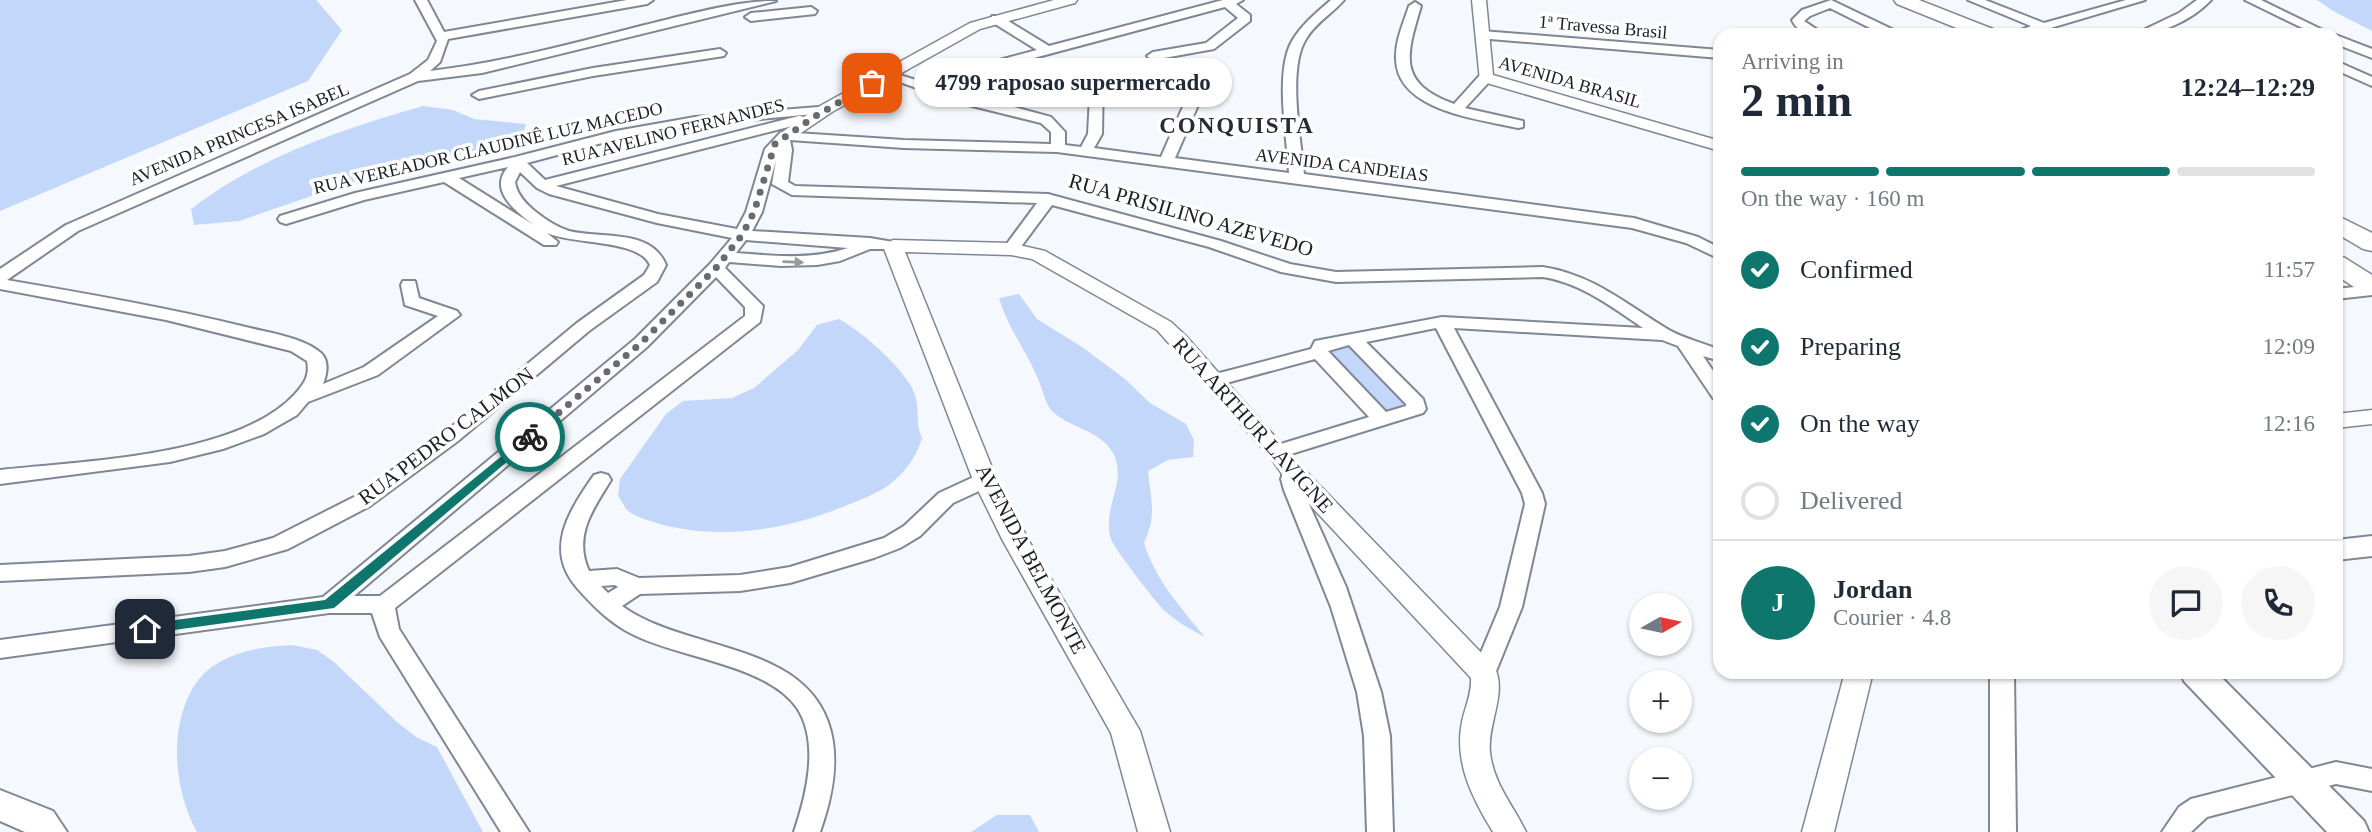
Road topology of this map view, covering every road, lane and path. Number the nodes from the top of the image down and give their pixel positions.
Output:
1 (421, 0) edge
2 (647, 0) edge
3 (1070, 0) edge
4 (1189, 0) edge
5 (1338, 0) edge
6 (1479, 0) edge
7 (1903, 0) edge
8 (1974, 0) edge
9 (2139, 0) edge
10 (2206, 0) edge
11 (2251, 0) edge
12 (770, 1) edge
13 (1232, 1) edge
14 (1415, 6) dead end
15 (1205, 9) junction
16 (811, 11) dead end
17 (996, 19) junction
18 (670, 23) junction
19 (2040, 26) junction
20 (1805, 28) edge
21 (1880, 28) edge
22 (1973, 28) edge
23 (2034, 28) edge
24 (2155, 28) edge
25 (2303, 28) edge
26 (1482, 35) junction
27 (443, 36) junction
28 (2343, 42) edge
29 (1046, 50) junction
30 (720, 53) dead end
31 (1713, 53) edge
32 (2372, 54) edge
33 (2343, 68) edge
34 (1174, 72) junction
35 (887, 75) junction
36 (415, 77) junction
37 (1098, 78) dead end
38 (1485, 78) junction
39 (2372, 82) edge
40 (919, 85) junction
41 (1196, 93) junction
42 (480, 95) dead end
43 (1456, 110) junction
44 (820, 113) junction
45 (766, 120) junction
46 (1518, 124) dead end
47 (784, 136) junction
48 (1713, 142) edge
49 (1057, 148) junction
50 (1085, 152) junction
51 (519, 163) junction
52 (1166, 163) junction
53 (447, 177) junction
54 (1297, 178) junction
55 (542, 184) junction
56 (1048, 199) junction
57 (286, 219) dead end
58 (2343, 226) edge
59 (742, 235) junction
60 (881, 244) junction
61 (2372, 244) edge
62 (575, 246) dead end
63 (1011, 249) junction
64 (1713, 251) edge
65 (720, 262) junction
66 (2343, 268) edge
67 (0, 277) edge
68 (0, 284) edge
69 (409, 285) dead end
70 (2372, 289) edge
71 (2343, 293) edge
72 (1442, 322) junction
73 (1665, 335) junction
74 (1352, 338) junction
75 (1684, 342) junction
76 (1319, 352) junction
77 (1713, 353) edge
78 (1215, 380) junction
79 (1713, 384) edge
80 (307, 397) junction
81 (2372, 417) edge
82 (2343, 420) edge
83 (1384, 421) junction
84 (1278, 452) junction
85 (1292, 471) junction
86 (0, 477) edge
87 (601, 480) dead end
88 (985, 480) junction
89 (2372, 546) edge
90 (2343, 549) edge
91 (0, 573) edge
92 (582, 580) junction
93 (636, 586) junction
94 (385, 604) junction
95 (329, 605) junction
96 (606, 607) junction
97 (0, 649) edge
98 (1484, 674) junction
99 (1857, 679) edge
100 (2001, 679) edge
101 (2203, 679) edge
102 (2372, 780) edge
103 (2303, 782) junction
104 (0, 805) edge
105 (49, 832) edge
106 (516, 832) edge
107 (807, 832) edge
108 (1154, 832) edge
109 (1380, 832) edge
110 (1510, 832) edge
111 (1818, 832) edge
112 (2003, 832) edge
113 (2175, 832) edge
114 (2351, 832) edge

1 - 27 street
2 - 27 street
3 - 17 street
4 - 15 street
5 - 54 street
6 - 26 street, AVENIDA BRASIL
7 - 22 main road
8 - 19 street
9 - 19 street
10 - 24 street
11 - 25 street
12 - 18 street
13 - 15 street
13 - 34 street
14 - 43 street
15 - 29 street
16 - 18 street
17 - 29 street
17 - 35 street
18 - 36 street
19 - 23 street
20 - 21 street
26 - 31 street, 1ª Travessa Brasil
26 - 38 street, AVENIDA BRASIL
27 - 36 street, AVENIDA PRINCESA ISABEL
28 - 32 street
29 - 40 street
30 - 42 street
33 - 39 street
34 - 41 street
34 - 41 street
35 - 40 street
35 - 44 street
36 - 67 street, AVENIDA PRINCESA ISABEL
37 - 50 street
38 - 43 street
38 - 48 street, AVENIDA BRASIL
40 - 49 street
41 - 52 street
43 - 46 street
44 - 45 street, RUA VEREADOR CLAUDINÊ LUZ MACEDO
44 - 47 street
45 - 51 street, RUA VEREADOR CLAUDINÊ LUZ MACEDO
45 - 55 street, RUA AVELINO FERNANDES
47 - 49 street, AVENIDA CANDEIAS
47 - 56 street, RUA PRISILINO AZEVEDO
47 - 59 street
49 - 50 street, AVENIDA CANDEIAS
50 - 52 street, AVENIDA CANDEIAS
51 - 53 street, RUA VEREADOR CLAUDINÊ LUZ MACEDO
51 - 55 street, RUA AVELINO FERNANDES
51 - 91 street, RUA PEDRO CALMON
52 - 54 street, AVENIDA CANDEIAS
53 - 57 street, RUA VEREADOR CLAUDINÊ LUZ MACEDO
53 - 62 street
54 - 64 street, AVENIDA CANDEIAS
55 - 59 street, RUA AVELINO FERNANDES
56 - 63 street
56 - 73 street, RUA PRISILINO AZEVEDO
58 - 61 main road
59 - 60 street, RUA AVELINO FERNANDES
59 - 65 street
60 - 63 street, RUA ARTHUR LAVIGNE
65 -> 60 street
60 - 88 street, AVENIDA BELMONTE
63 - 78 street, RUA ARTHUR LAVIGNE
65 - 94 street
65 - 95 street
66 - 70 main road
68 - 80 street
69 - 80 street
70 - 71 street
72 - 73 street
72 - 74 street
72 - 98 street
73 - 75 street
74 - 76 street
74 - 83 street
75 - 77 street
75 - 79 street
76 - 78 street
76 - 83 street
78 - 84 street, RUA ARTHUR LAVIGNE
80 - 86 street
81 - 82 street
83 - 84 street
84 - 85 street, RUA ARTHUR LAVIGNE
85 - 98 street, RUA ARTHUR LAVIGNE
85 - 109 street
87 - 92 street
88 - 93 street
88 - 108 street, AVENIDA BELMONTE
89 - 90 main road
92 - 93 street
92 - 96 street
93 - 96 street
94 - 95 street
94 - 106 street
95 - 97 street
96 - 107 street
98 - 110 street
99 - 111 street
100 - 112 street
101 - 103 main road
102 - 103 street
103 - 113 street
103 - 114 main road
104 - 105 main road

